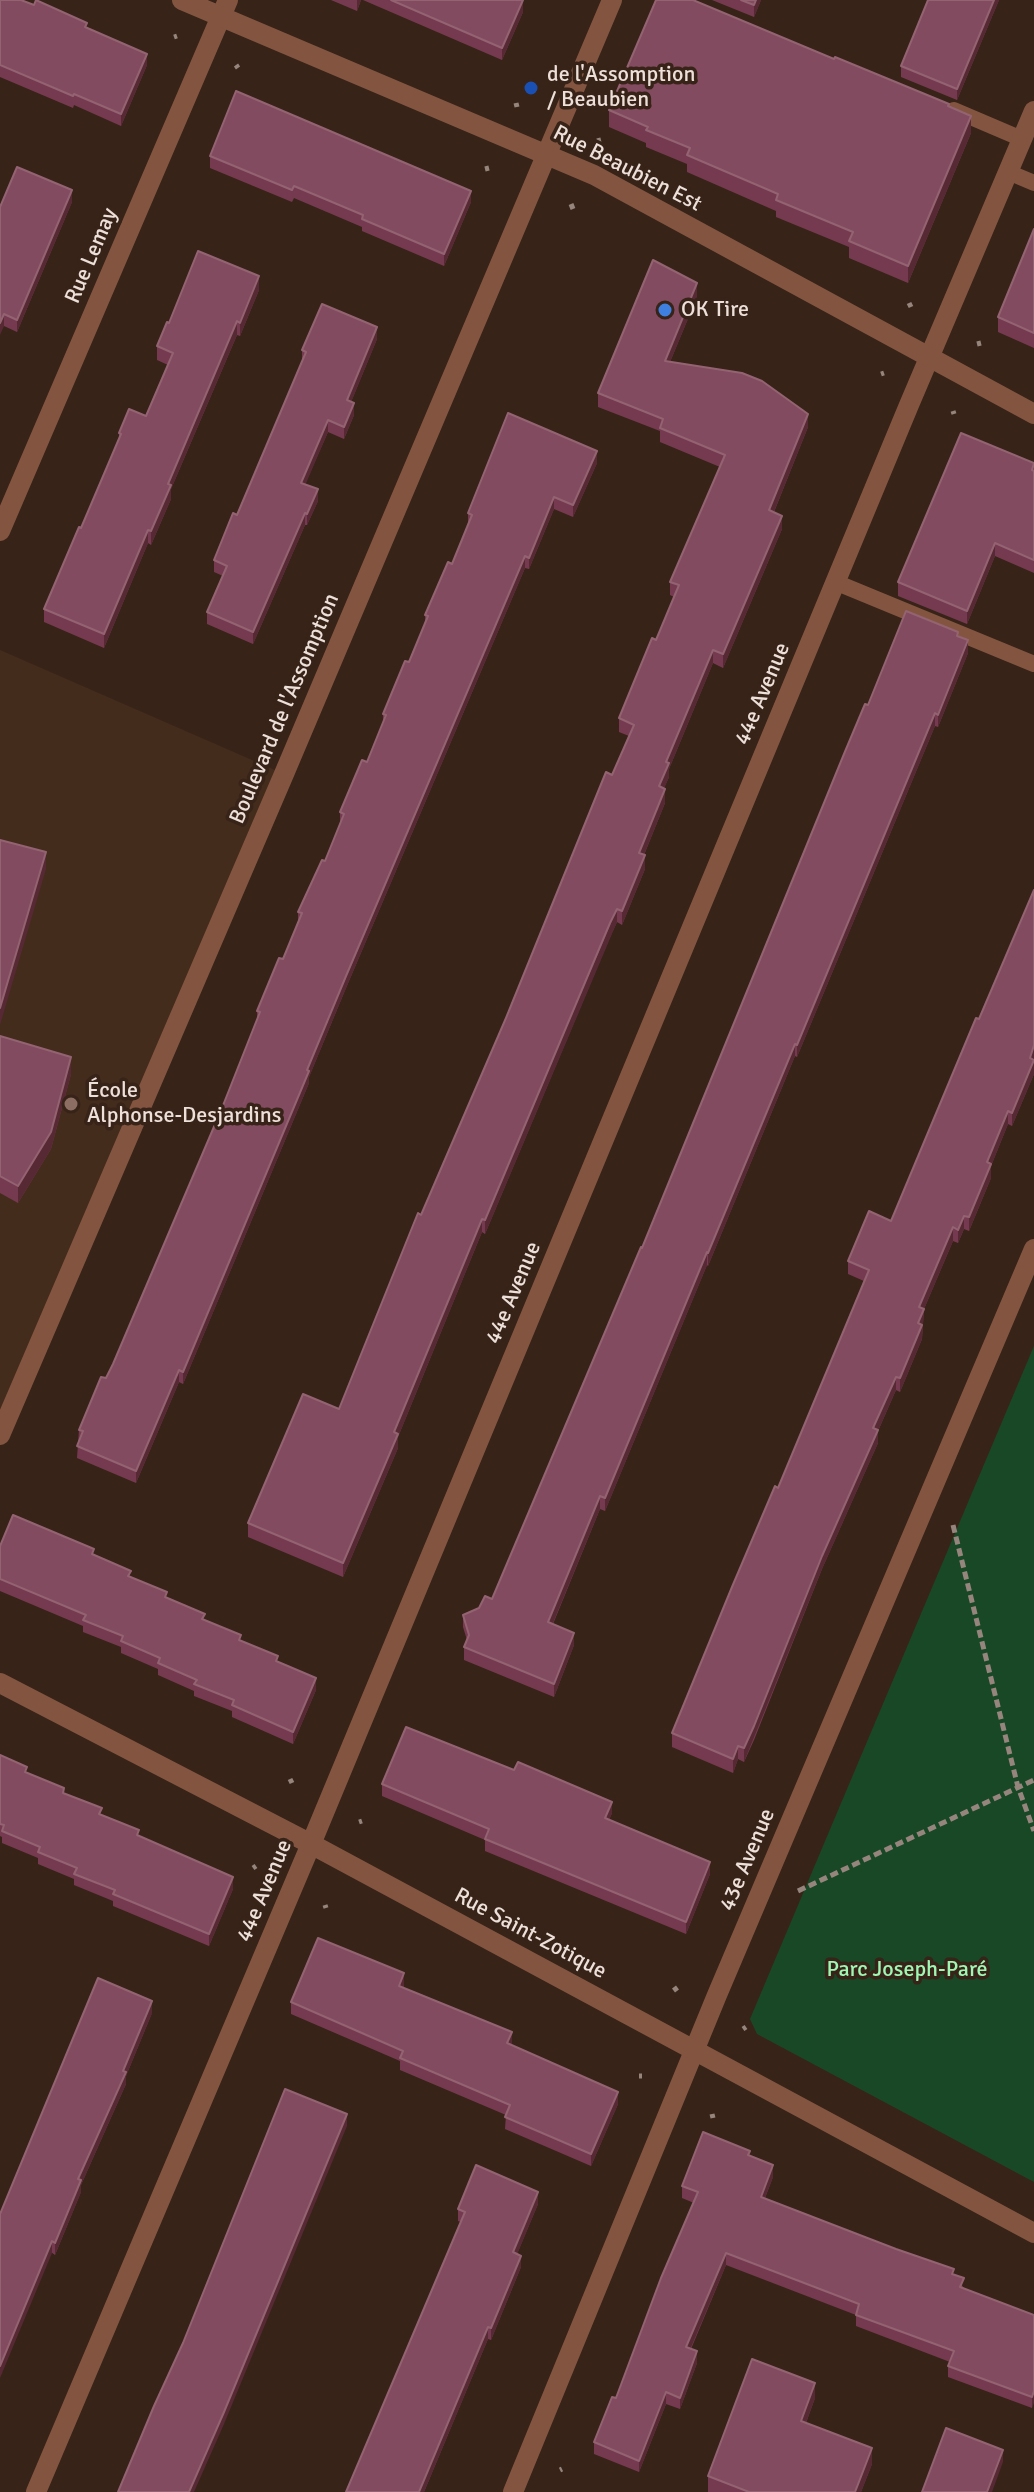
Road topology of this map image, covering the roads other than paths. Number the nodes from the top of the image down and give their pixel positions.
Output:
1 (182, 0) edge
2 (612, 0) edge
3 (225, 8) edge
4 (933, 102) edge
5 (1034, 111) edge
6 (1022, 139) junction
7 (547, 155) junction
8 (1008, 172) junction
9 (1034, 183) edge
10 (930, 357) junction
11 (1034, 414) edge
12 (0, 531) edge
13 (835, 582) junction
14 (1034, 664) edge
15 (1034, 1249) edge
16 (0, 1435) edge
17 (0, 1683) edge
18 (311, 1844) junction
19 (695, 2050) junction
20 (1034, 2233) edge
21 (36, 2492) edge
22 (514, 2492) edge

1 - 3 street, Rue Beaubien Est
2 - 7 street, Boulevard de l'Assomption
3 - 7 street, Rue Beaubien Est
3 - 12 street, Rue Lemay
4 - 6 lane
5 - 6 street, 44e Avenue
6 - 8 street, 44e Avenue
7 - 10 street, Rue Beaubien Est
7 - 16 street, Boulevard de l'Assomption
8 - 9 lane
8 - 10 street, 44e Avenue
10 - 11 street, Rue Beaubien Est
10 - 13 street, 44e Avenue
13 - 14 lane
13 - 18 street, 44e Avenue
15 - 19 street, 43e Avenue
17 - 18 street, Rue Saint-Zotique
18 - 19 street, Rue Saint-Zotique
18 - 21 street, 44e Avenue
19 - 20 street, Rue Saint-Zotique
19 - 22 street, 43e Avenue

